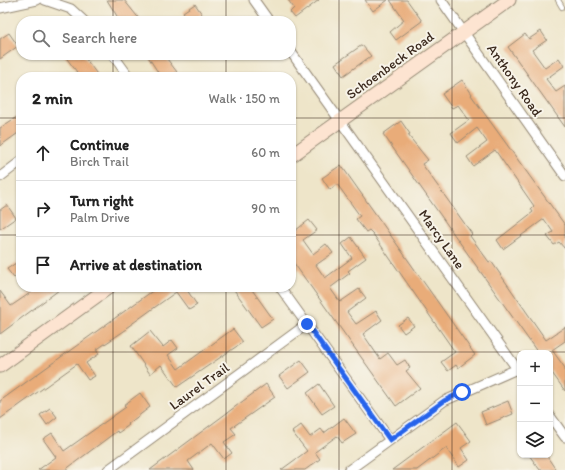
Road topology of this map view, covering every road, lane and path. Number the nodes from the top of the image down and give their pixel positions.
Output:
1 (34, 0) edge
2 (45, 0) edge
3 (254, 0) edge
4 (442, 0) edge
5 (509, 0) edge
6 (558, 0) edge
7 (57, 2) edge
8 (562, 7) dead end
9 (0, 8) edge
10 (79, 16) edge
11 (265, 16) edge
12 (464, 32) junction
13 (296, 59) edge
14 (117, 60) edge
15 (125, 72) edge
16 (340, 121) junction
17 (296, 152) edge
18 (16, 165) edge
19 (0, 176) edge
20 (565, 176) edge
21 (102, 292) edge
22 (284, 292) edge
23 (307, 324) junction
24 (0, 366) edge
25 (517, 368) edge
26 (517, 372) edge
27 (553, 420) edge
28 (565, 437) edge
29 (390, 440) junction
30 (108, 470) edge
31 (349, 470) edge

1 - 9 street
2 - 7 street
3 - 11 street
4 - 12 street, Anthony Road
5 - 12 main road, Schoenbeck Road
6 - 8 lane
7 - 10 street
12 - 16 main road, Schoenbeck Road
12 - 20 street, Anthony Road
13 - 16 street, Marcy Lane
14 - 15 street
16 - 17 main road, Schoenbeck Road
16 - 25 street, Marcy Lane
18 - 19 street
21 - 24 main road
22 - 23 street
23 - 29 street
23 - 30 street, Laurel Trail
26 - 29 street
27 - 28 street
29 - 31 street

